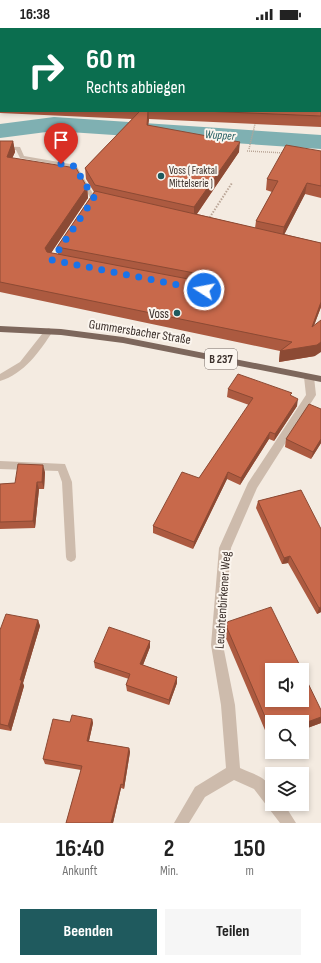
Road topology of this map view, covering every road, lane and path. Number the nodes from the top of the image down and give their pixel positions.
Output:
1 (255, 124) edge
2 (0, 148) edge
3 (292, 154) edge
4 (232, 183) dead end
5 (107, 202) edge
6 (205, 225) edge
7 (0, 329) edge
8 (50, 331) junction
9 (309, 377) junction
10 (0, 378) edge
11 (321, 379) edge
12 (0, 465) edge
13 (71, 557) dead end
14 (233, 772) junction
15 (265, 792) edge
16 (280, 811) edge
17 (181, 823) edge
18 (289, 823) edge

1 - 3 path
2 - 5 lane
4 - 6 path
7 - 8 main road, Gummersbacher Straße / B 237
8 - 9 main road, Gummersbacher Straße / B 237
8 - 10 street
9 - 11 main road, Gummersbacher Straße / B 237
9 - 14 street, Leuchtenbirkener Weg
12 - 13 lane
14 - 15 street
14 - 17 street
16 - 18 street

